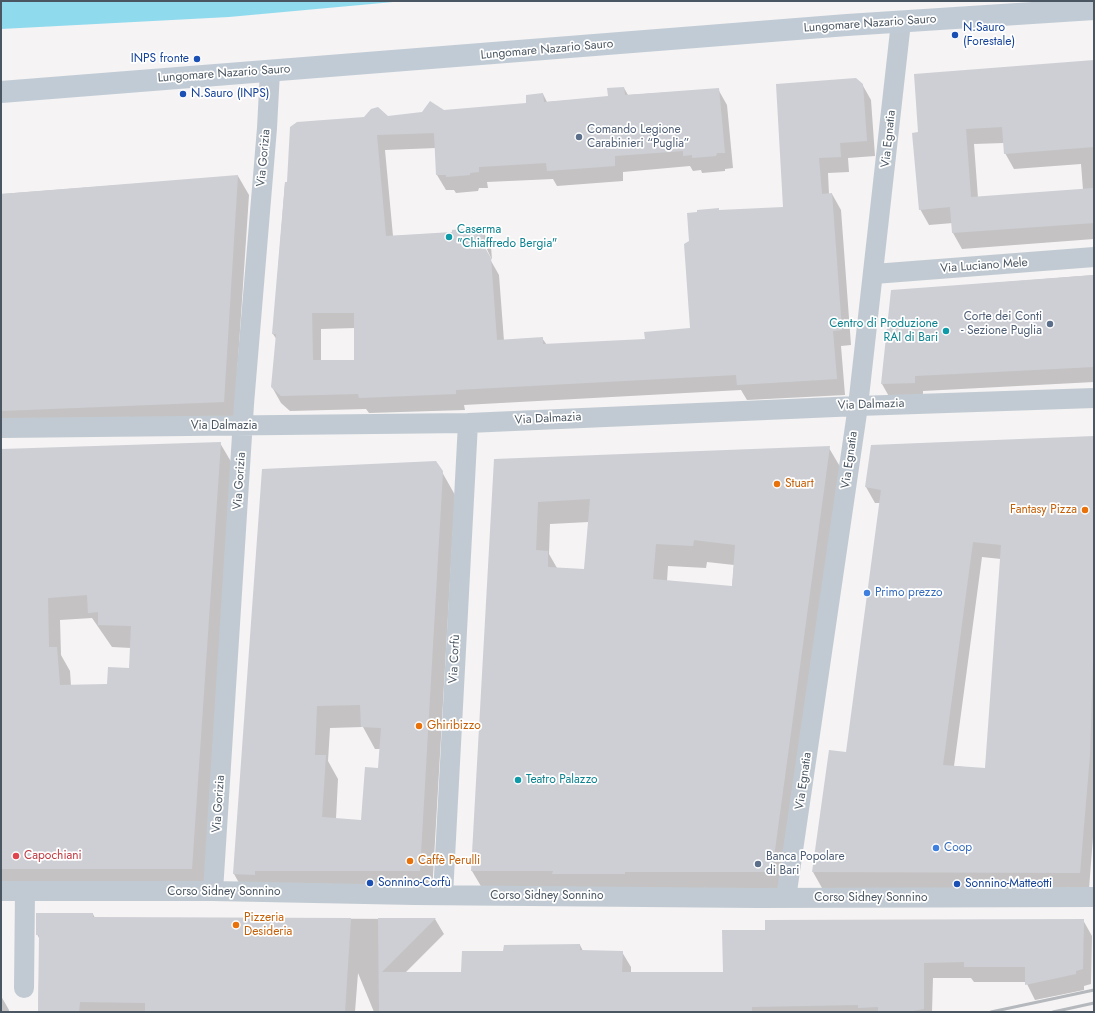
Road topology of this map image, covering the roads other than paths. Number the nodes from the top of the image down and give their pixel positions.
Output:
1 (1094, 9) edge
2 (901, 22) junction
3 (270, 71) junction
4 (1, 92) edge
5 (1094, 257) edge
6 (874, 274) junction
7 (1094, 398) edge
8 (858, 406) junction
9 (468, 423) junction
10 (244, 426) junction
11 (1, 428) edge
12 (1, 891) edge
13 (25, 891) junction
14 (213, 891) junction
15 (443, 895) junction
16 (1094, 897) edge
17 (786, 898) junction
18 (24, 988) dead end

1 - 2 main road, Lungomare Nazario Sauro
2 - 3 main road, Lungomare Nazario Sauro
2 - 6 street, Via Egnatia
3 - 4 main road, Lungomare Nazario Sauro
3 - 10 street, Via Gorizia
5 - 6 street, Via Luciano Mele
6 - 8 street, Via Egnatia
7 - 8 street, Via Dalmazia
8 - 9 street, Via Dalmazia
8 - 17 street, Via Egnatia
9 - 10 street, Via Dalmazia
9 - 15 street, Via Corfù
10 - 11 street, Via Dalmazia
10 - 14 street, Via Gorizia
12 - 13 street, Corso Sidney Sonnino
13 - 14 street, Corso Sidney Sonnino
13 - 18 street
14 - 15 street, Corso Sidney Sonnino
15 - 17 street, Corso Sidney Sonnino
16 - 17 street, Corso Sidney Sonnino

